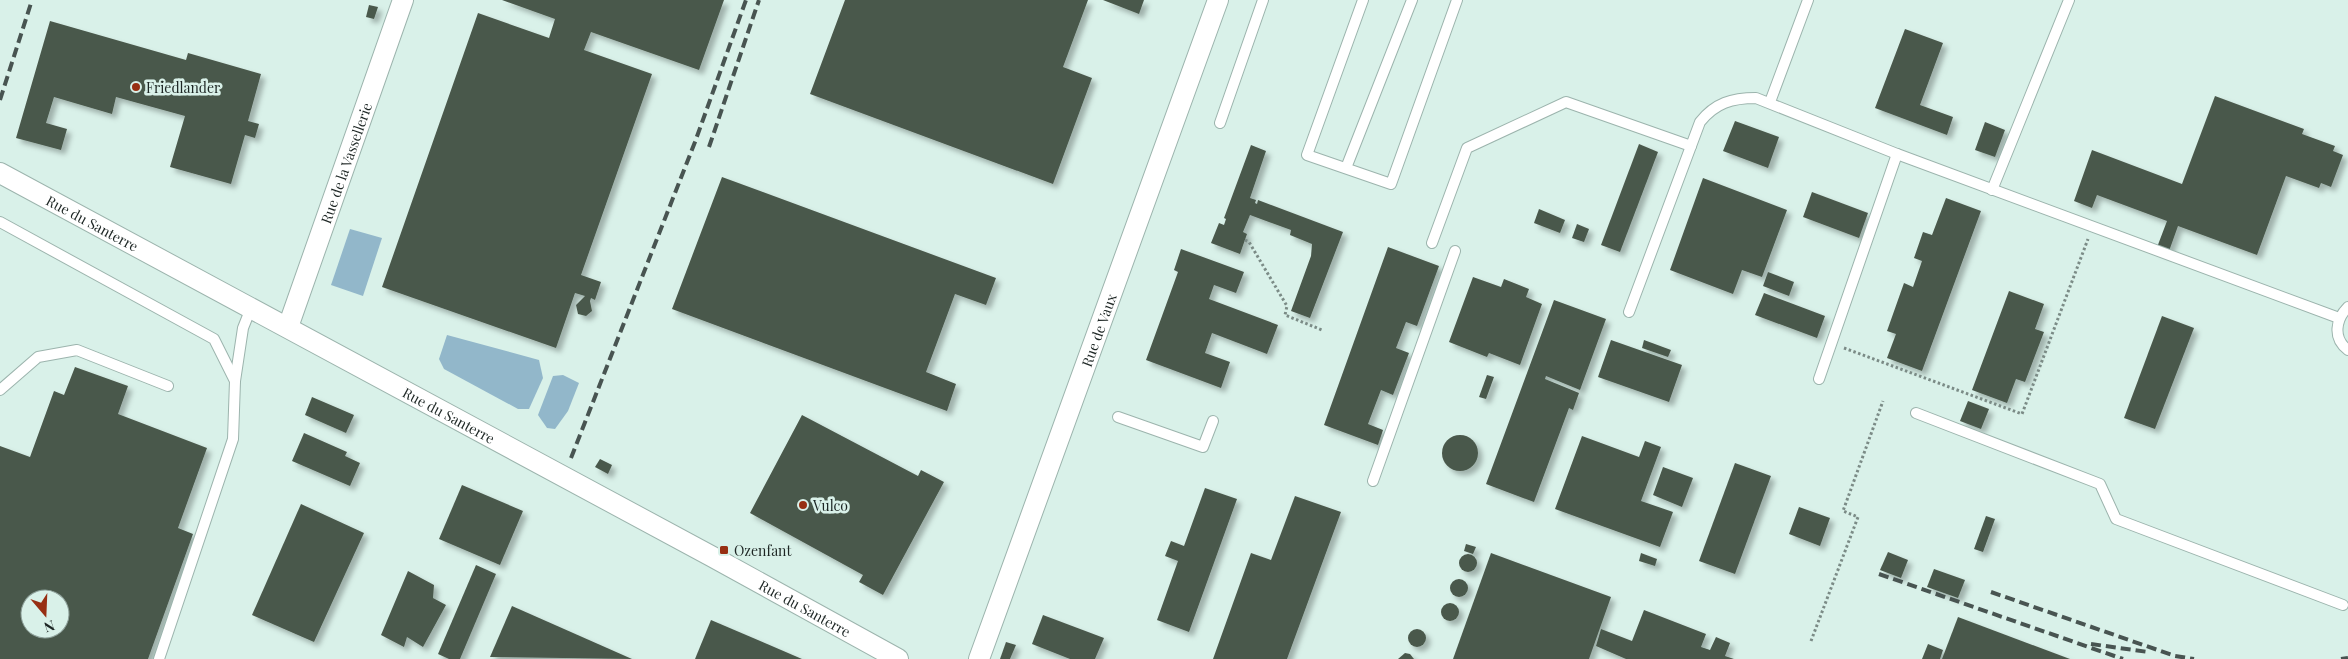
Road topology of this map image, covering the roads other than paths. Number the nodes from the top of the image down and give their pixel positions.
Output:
1 (403, 0) edge
2 (1218, 0) edge
3 (1262, 0) edge
4 (1363, 0) edge
5 (1412, 0) edge
6 (1457, 0) edge
7 (1808, 0) edge
8 (2069, 0) edge
9 (1770, 102) junction
10 (1220, 123) dead end
11 (1691, 146) junction
12 (1897, 154) junction
13 (1346, 168) junction
14 (0, 173) edge
15 (1992, 190) junction
16 (0, 222) edge
17 (1432, 243) dead end
18 (1455, 251) dead end
19 (2348, 307) edge
20 (251, 308) junction
21 (1629, 312) dead end
22 (2339, 318) junction
23 (288, 327) junction
24 (2348, 350) edge
25 (1820, 379) dead end
26 (235, 381) junction
27 (168, 386) dead end
28 (0, 390) edge
29 (1916, 413) dead end
30 (1118, 417) dead end
31 (1213, 421) dead end
32 (1373, 481) dead end
33 (2343, 605) dead end
34 (159, 659) edge
35 (898, 659) edge
36 (979, 659) edge

1 - 23 street, Rue de la Vassellerie
2 - 36 street, Rue de Vaux
3 - 10 lane
4 - 13 lane
5 - 13 lane
6 - 13 lane
7 - 9 lane
8 - 15 lane
9 - 11 lane
9 - 12 lane
11 - 17 lane
11 - 21 lane
12 - 15 lane
12 - 25 lane
14 - 20 street, Rue du Santerre
15 - 22 lane
16 - 26 lane
18 - 32 lane
19 - 22 lane
20 - 23 street, Rue du Santerre
20 - 26 lane
22 - 24 lane
23 - 35 street, Rue du Santerre
26 - 34 lane
27 - 28 lane
29 - 33 lane
30 - 31 lane

